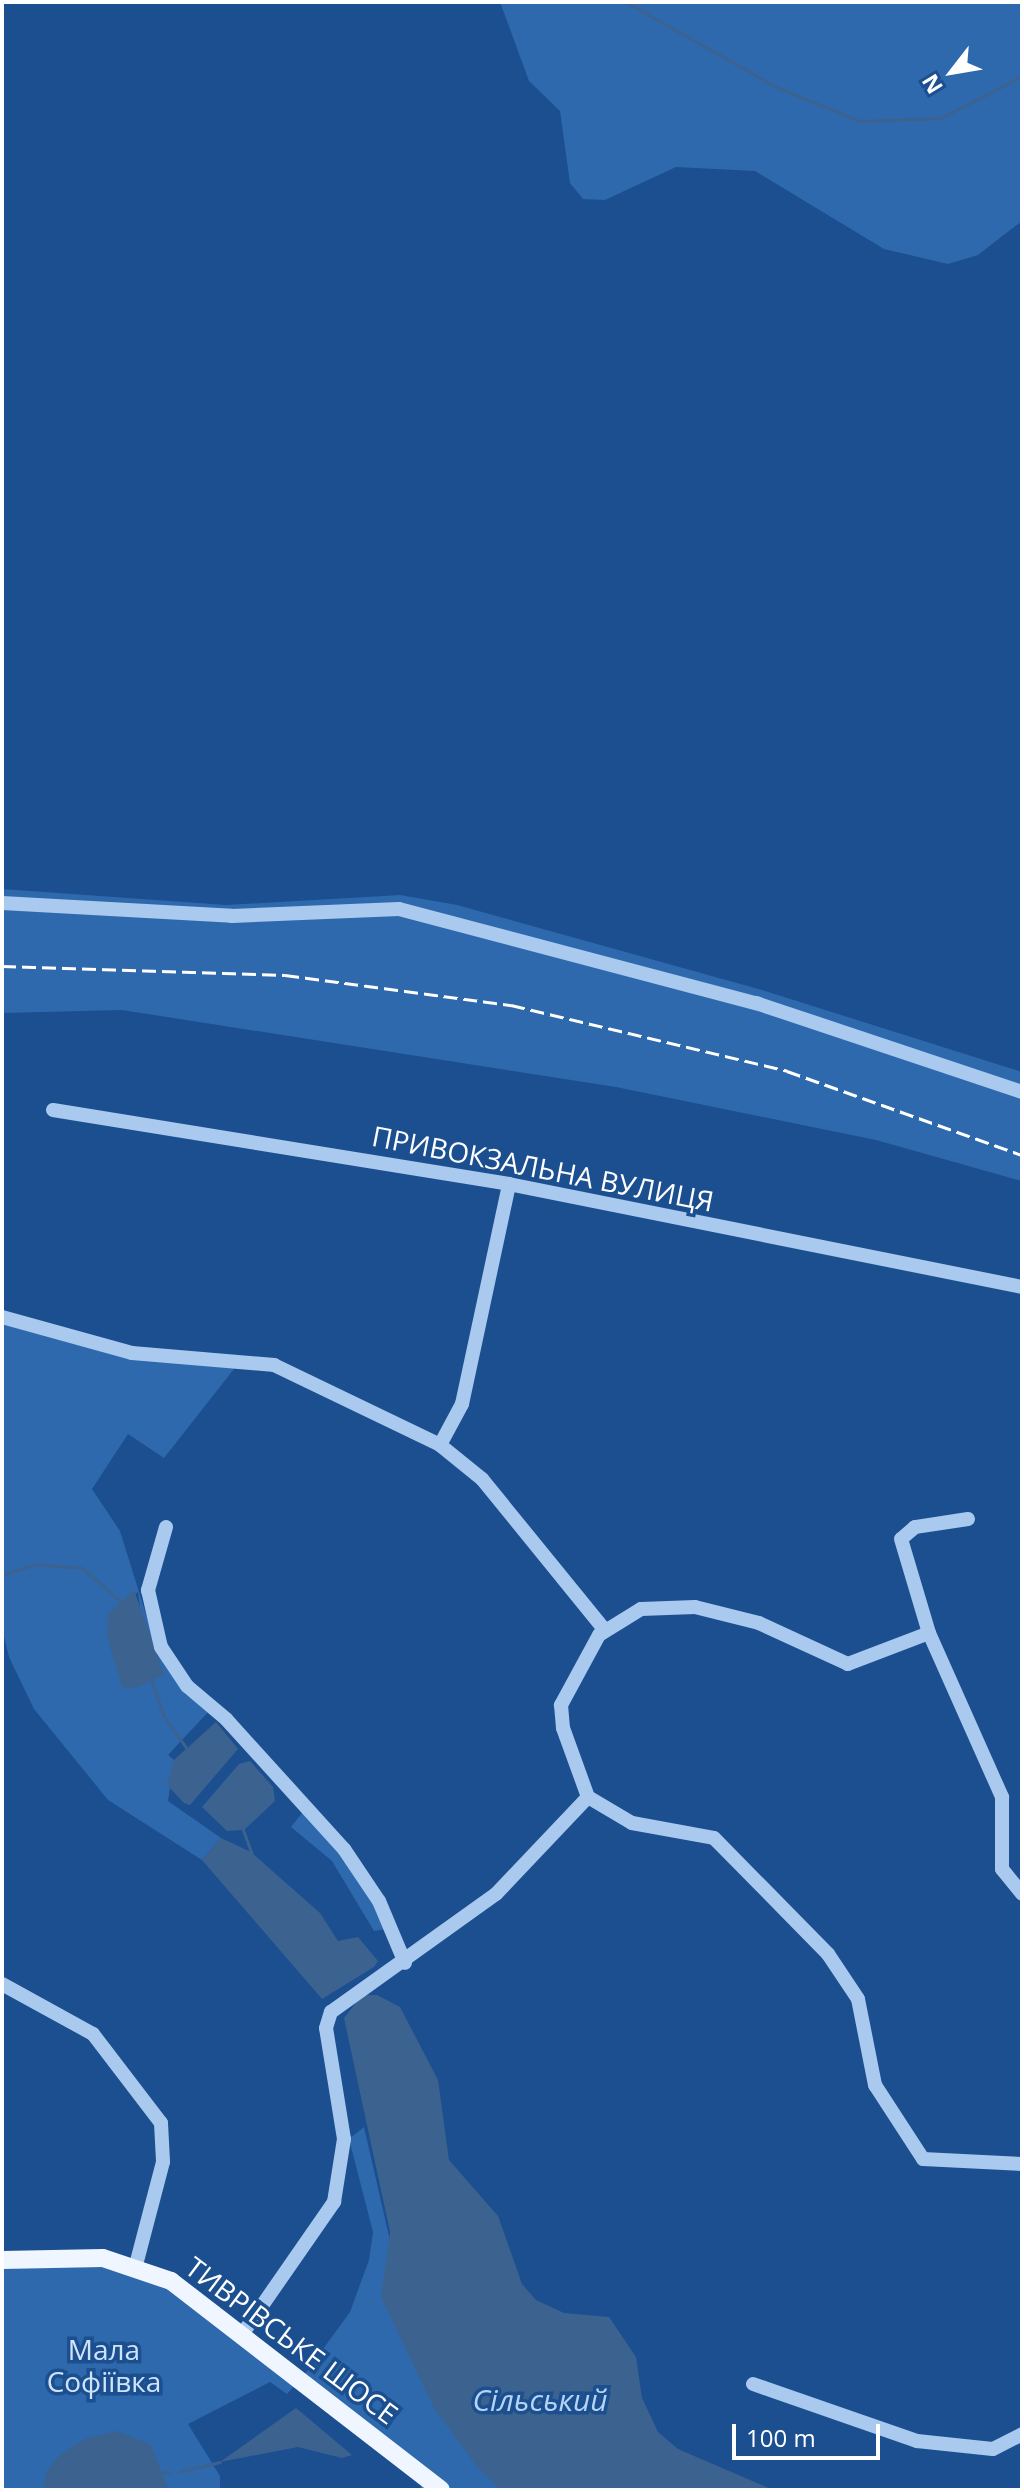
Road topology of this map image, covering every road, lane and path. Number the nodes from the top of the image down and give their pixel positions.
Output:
1 (2, 903) edge
2 (1022, 1092) edge
3 (53, 1110) dead end
4 (509, 1184) junction
5 (1022, 1287) edge
6 (2, 1317) edge
7 (440, 1445) junction
8 (968, 1519) dead end
9 (166, 1527) dead end
10 (604, 1629) junction
11 (929, 1633) junction
12 (588, 1797) junction
13 (1022, 1894) edge
14 (405, 1963) junction
15 (2, 1984) edge
16 (1022, 2164) edge
17 (2, 2260) edge
18 (136, 2265) junction
19 (243, 2333) junction
20 (753, 2384) dead end
21 (1022, 2434) edge
22 (429, 2487) edge

1 - 2 street
3 - 4 street, ПРИВОКЗАЛЬНА ВУЛИЦЯ
4 - 5 street, ПРИВОКЗАЛЬНА ВУЛИЦЯ
4 - 7 street
6 - 7 street
7 - 10 street
8 - 11 street
9 - 14 street
10 - 11 street
10 - 12 street
11 - 13 street
12 - 14 street
12 - 16 street
14 - 19 street
15 - 18 street
17 - 18 main road, ТИВРІВСЬКЕ ШОСЕ
18 - 19 main road, ТИВРІВСЬКЕ ШОСЕ
19 - 22 main road, ТИВРІВСЬКЕ ШОСЕ
20 - 21 street

